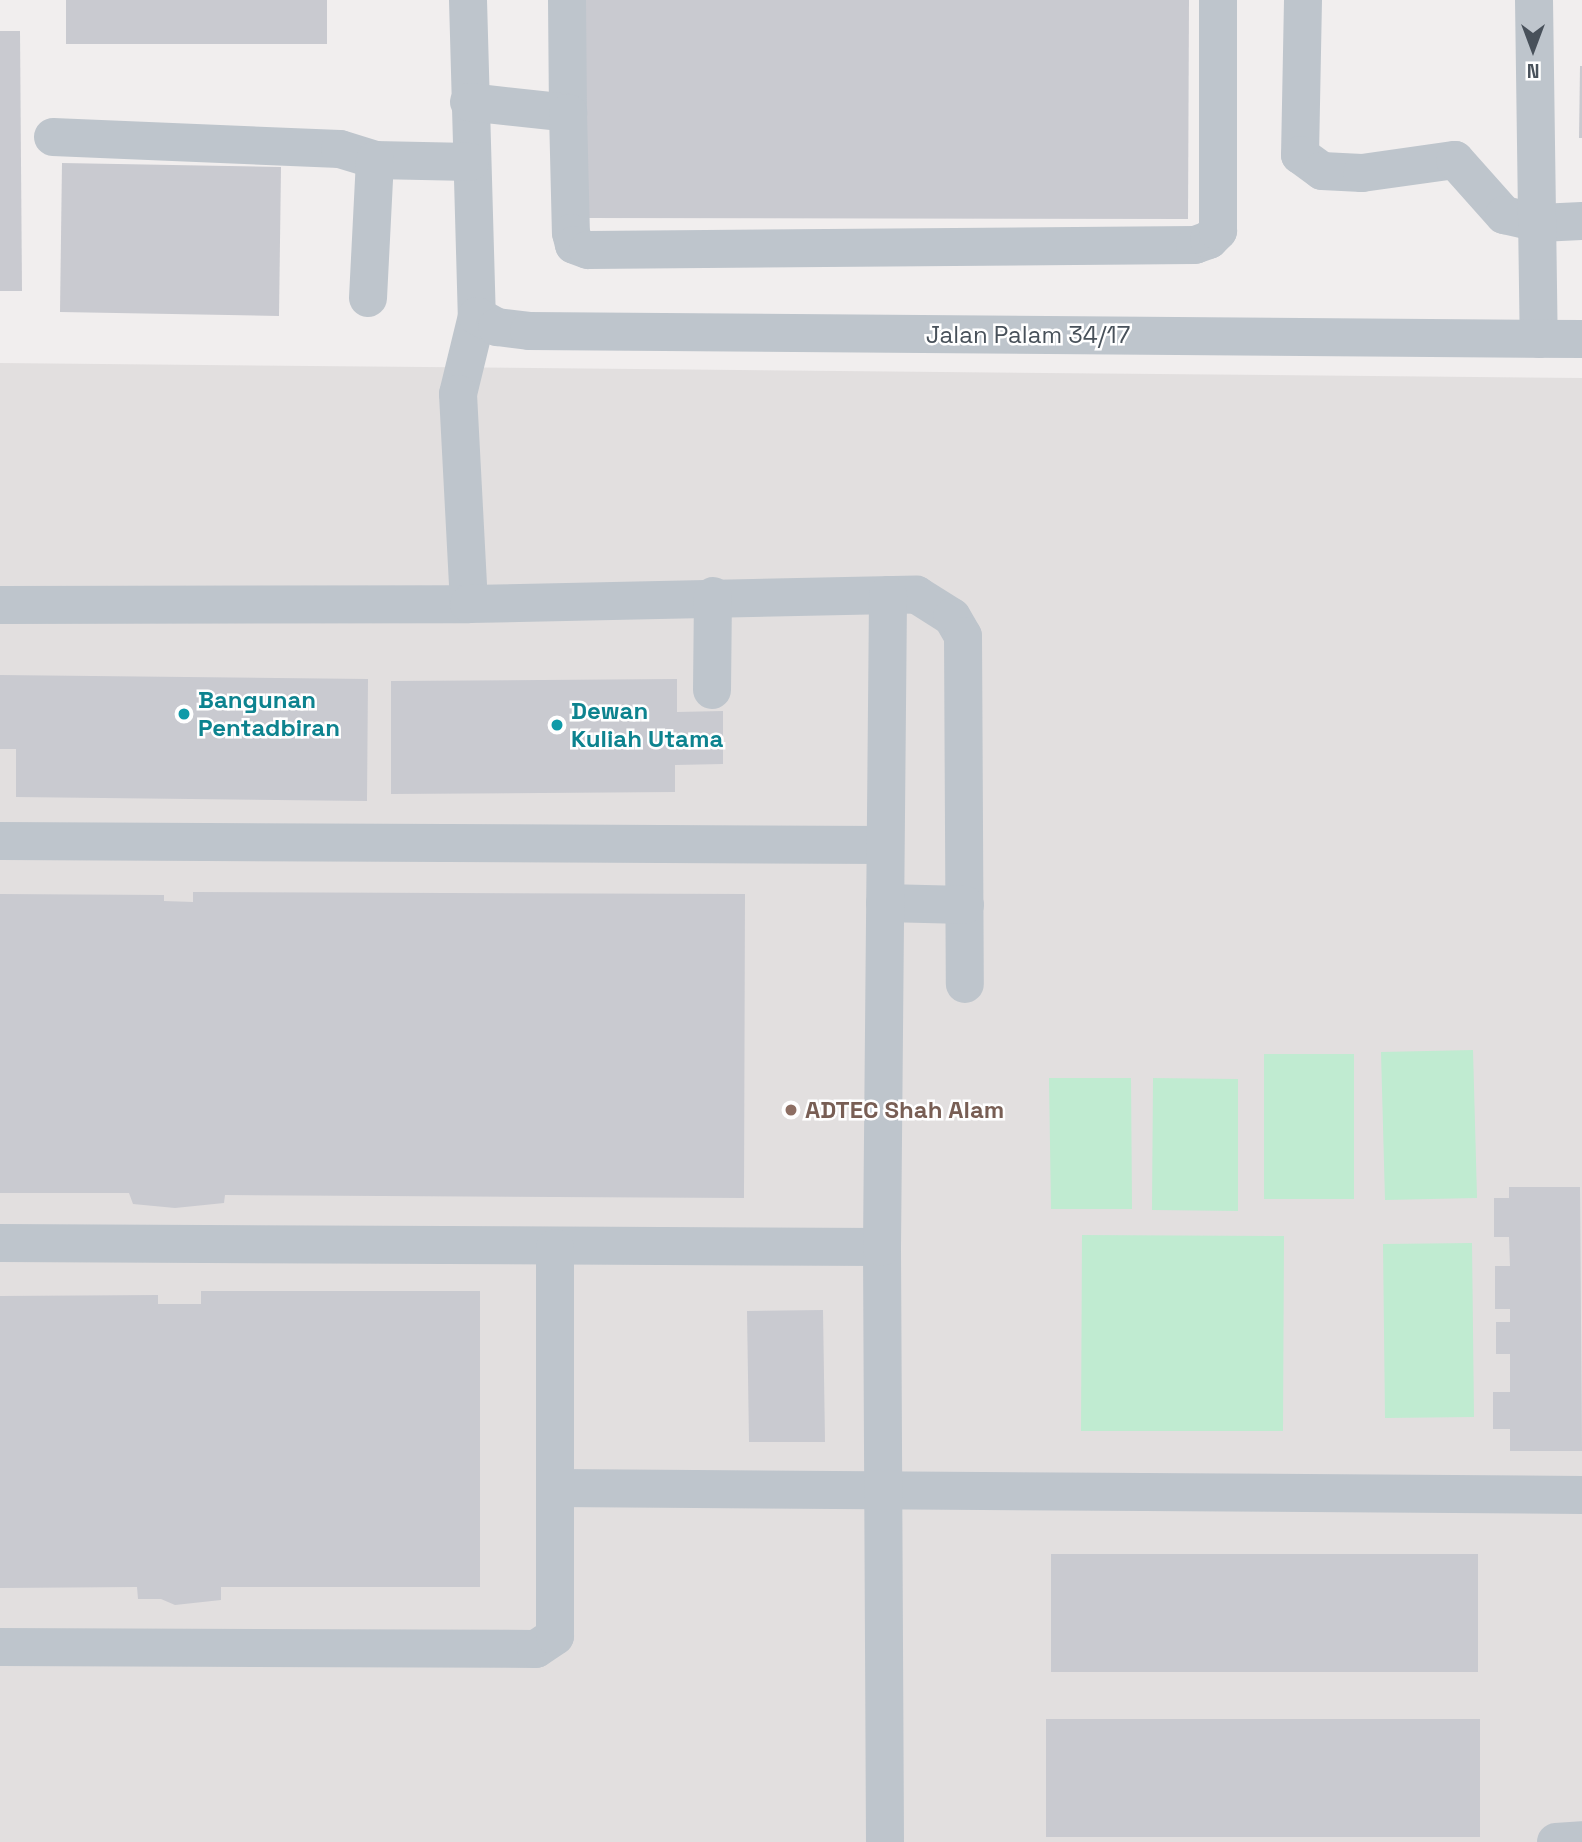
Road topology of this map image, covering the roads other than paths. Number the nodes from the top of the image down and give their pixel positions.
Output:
1 (468, 0) edge
2 (567, 0) edge
3 (1218, 0) edge
4 (1303, 0) edge
5 (1534, 0) edge
6 (469, 102) junction
7 (568, 113) junction
8 (53, 137) dead end
9 (375, 160) junction
10 (470, 162) junction
11 (1582, 221) edge
12 (1540, 223) junction
13 (368, 298) dead end
14 (477, 316) junction
15 (1539, 339) junction
16 (1582, 339) edge
17 (888, 595) junction
18 (713, 596) junction
19 (469, 604) junction
20 (0, 605) edge
21 (712, 691) dead end
22 (0, 841) edge
23 (886, 845) junction
24 (885, 903) junction
25 (965, 905) junction
26 (965, 984) dead end
27 (0, 1244) edge
28 (882, 1247) junction
29 (555, 1248) junction
30 (884, 1487) junction
31 (556, 1488) junction
32 (1582, 1495) edge
33 (0, 1647) edge
34 (1582, 1840) edge
35 (885, 1842) edge
36 (1556, 1842) edge

1 - 6 street
2 - 7 street
3 - 7 street
4 - 12 street
5 - 12 street
6 - 7 street
6 - 10 street
8 - 9 street
9 - 10 street
9 - 13 street
10 - 14 street
11 - 12 street
12 - 15 street
14 - 15 street, Jalan Palam 34/17
14 - 19 street
15 - 16 street, Jalan Palam 34/17
17 - 18 street
17 - 23 street
17 - 25 street
18 - 19 street
18 - 21 street
19 - 20 street
22 - 23 street
23 - 24 street
24 - 25 street
24 - 28 street
25 - 26 street
27 - 29 street
28 - 29 street
28 - 30 street
29 - 31 street
30 - 31 street
30 - 32 street
30 - 35 street
31 - 33 street
34 - 36 street

